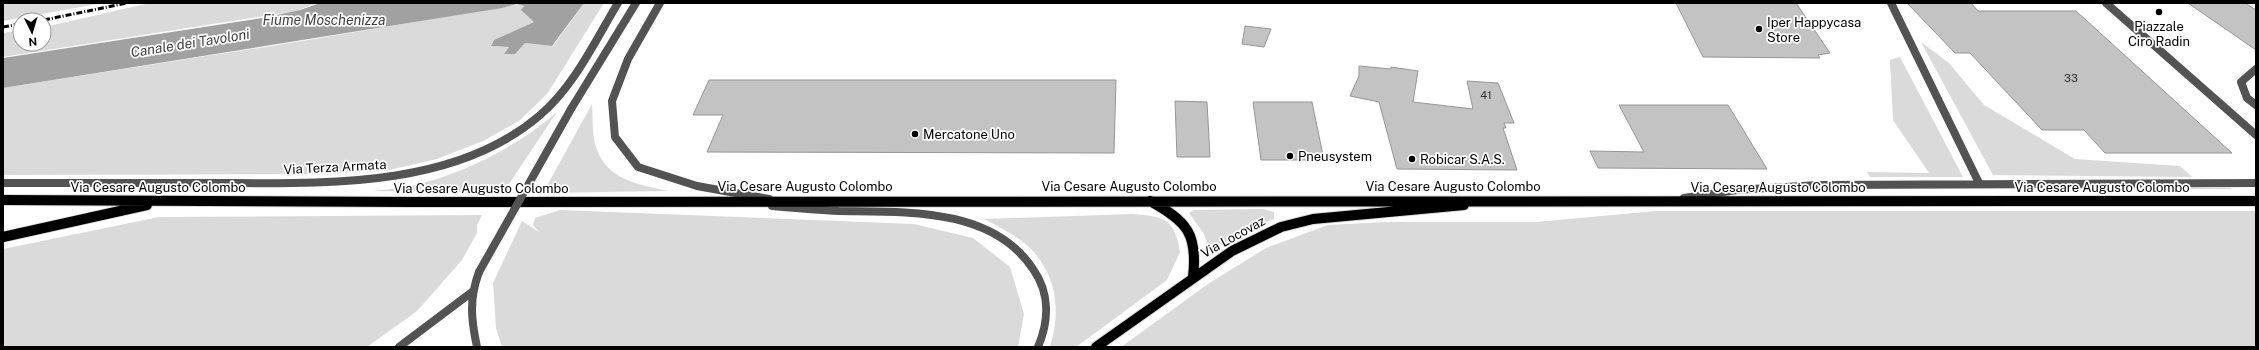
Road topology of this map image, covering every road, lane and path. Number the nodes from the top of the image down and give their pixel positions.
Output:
1 (618, 3) edge
2 (636, 3) edge
3 (660, 3) edge
4 (1891, 3) edge
5 (2106, 3) edge
6 (2256, 69) edge
7 (2256, 105) edge
8 (2256, 135) edge
9 (3, 183) edge
10 (1979, 183) junction
11 (2256, 183) edge
12 (3, 200) edge
13 (778, 200) junction
14 (1149, 200) junction
15 (1526, 200) junction
16 (165, 201) junction
17 (732, 201) junction
18 (1672, 201) junction
19 (2256, 201) edge
20 (3, 237) edge
21 (1193, 277) junction
22 (472, 292) junction
23 (399, 347) edge
24 (477, 347) edge
25 (1038, 347) edge
26 (1096, 347) edge

1 - 9 street, Via Terza Armata
2 - 22 street, bridge
3 - 13 street
4 - 10 street
5 - 8 street
6 - 7 street
10 - 11 street
10 - 18 street
12 - 16 main road, Via Cesare Augusto Colombo
13 - 14 main road, Via Cesare Augusto Colombo
13 - 17 main road, Via Cesare Augusto Colombo
14 - 15 main road, Via Cesare Augusto Colombo
14 - 21 main road
15 - 18 main road, Via Cesare Augusto Colombo
15 - 21 main road, Via Locovaz
16 - 17 main road, Via Cesare Augusto Colombo
16 - 20 main road
17 - 25 street
18 - 19 main road, Via Cesare Augusto Colombo
21 - 26 main road, Via Locovaz
22 - 23 street
22 - 24 street

